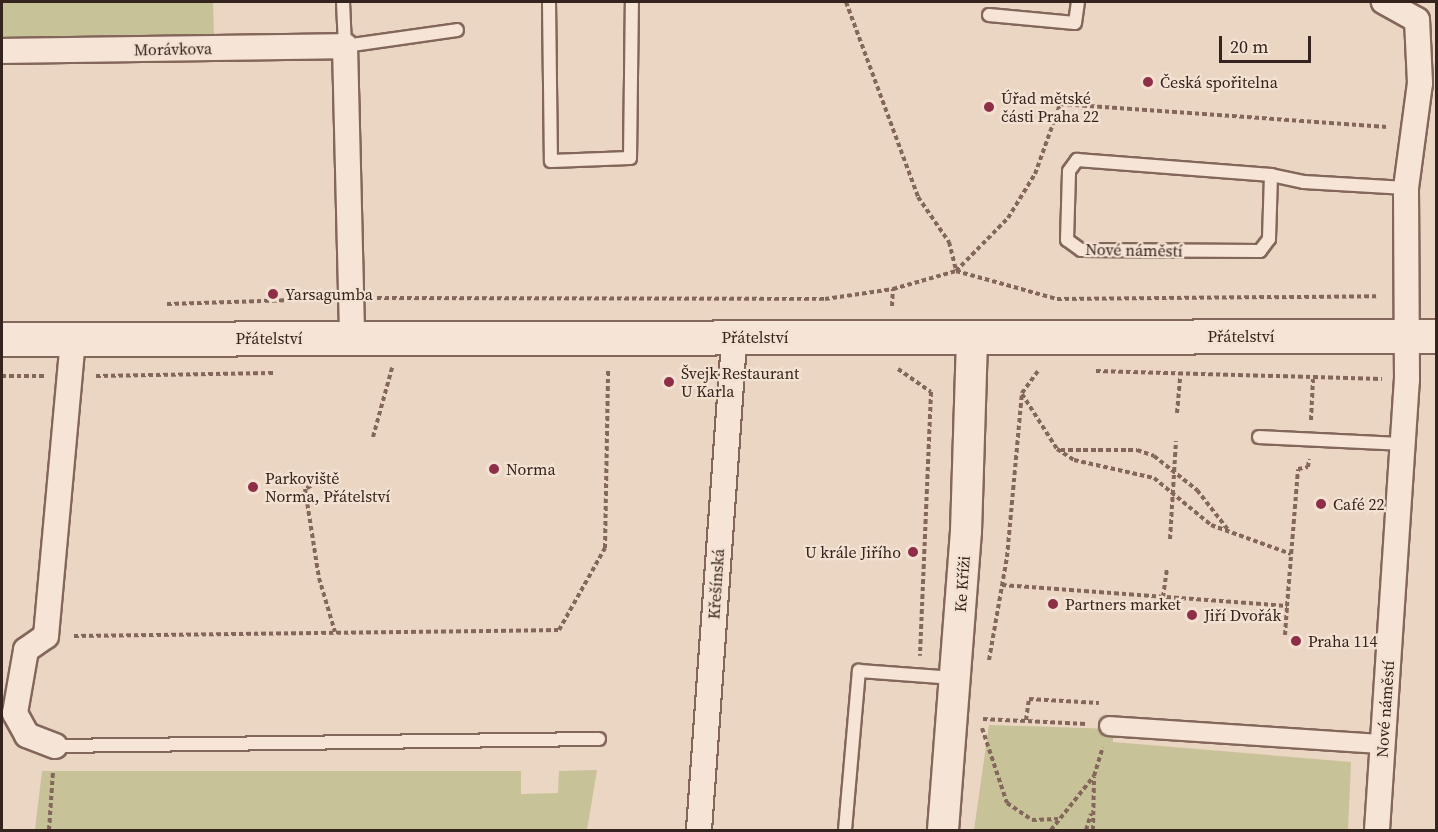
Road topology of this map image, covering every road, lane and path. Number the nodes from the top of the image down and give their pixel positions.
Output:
1 (343, 2) edge
2 (549, 2) edge
3 (632, 2) edge
4 (846, 2) edge
5 (1078, 2) edge
6 (1384, 2) edge
7 (989, 15) dead end
8 (456, 30) dead end
9 (345, 46) junction
10 (2, 51) edge
11 (1428, 65) edge
12 (1391, 137) dead end
13 (1271, 175) junction
14 (1406, 188) junction
15 (956, 271) junction
16 (1403, 295) junction
17 (352, 298) junction
18 (161, 304) dead end
19 (972, 336) junction
20 (1423, 336) edge
21 (734, 337) junction
22 (352, 338) junction
23 (2, 339) edge
24 (73, 339) junction
25 (889, 363) dead end
26 (608, 368) dead end
27 (1049, 368) dead end
28 (1092, 370) dead end
29 (1180, 376) junction
30 (1313, 379) junction
31 (1407, 380) junction
32 (1022, 393) junction
33 (1177, 413) dead end
34 (1311, 422) dead end
35 (1259, 437) dead end
36 (1176, 441) dead end
37 (1404, 444) junction
38 (1057, 449) junction
39 (1310, 449) dead end
40 (1174, 468) junction
41 (324, 479) dead end
42 (1172, 495) junction
43 (1229, 531) junction
44 (1170, 539) dead end
45 (1291, 554) junction
46 (1167, 567) dead end
47 (1002, 585) junction
48 (1163, 597) junction
49 (1287, 606) junction
50 (335, 633) junction
51 (1285, 635) dead end
52 (46, 636) junction
53 (987, 674) dead end
54 (919, 675) junction
55 (955, 678) junction
56 (981, 707) dead end
57 (979, 719) junction
58 (1109, 726) junction
59 (599, 739) dead end
60 (977, 741) dead end
61 (1382, 744) junction
62 (55, 746) junction
63 (1094, 776) junction
64 (1093, 808) junction
65 (1058, 819) junction
66 (49, 831) edge
67 (699, 831) edge
68 (845, 831) edge
69 (943, 831) edge
70 (1051, 831) edge
71 (1086, 831) edge
72 (1093, 831) edge
73 (1377, 831) edge

1 - 9 lane
2 - 3 lane
4 - 15 path
5 - 7 lane
6 - 11 street, Nové náměstí
8 - 9 lane, Morávkova
9 - 10 street, Morávkova
9 - 17 street
11 - 14 street, Nové náměstí
12 - 15 path
13 - 13 lane, Nové náměstí
13 - 14 lane, Nové náměstí
14 - 16 street, Nové náměstí
15 - 16 path
15 - 17 path
16 - 20 street, Nové náměstí
17 - 18 path
17 - 22 street
19 - 20 main road, Přátelství
19 - 21 main road, Přátelství
19 - 55 street, Ke Kříži
20 - 31 street, Nové náměstí
21 - 22 main road, Přátelství
21 - 67 street, Křešínská
22 - 24 main road, Přátelství
23 - 24 main road, Přátelství
24 - 52 street
25 - 54 path
26 - 50 path
27 - 32 path
28 - 29 path
29 - 30 path
29 - 33 path
30 - 31 path
30 - 34 path
31 - 37 street, Nové náměstí
32 - 38 path
32 - 47 path
35 - 37 lane
36 - 40 path
37 - 61 street, Nové náměstí
38 - 40 path
38 - 42 path
39 - 45 path
40 - 42 path
40 - 43 path
41 - 50 path
42 - 43 path
42 - 44 path
43 - 45 path
45 - 49 path
46 - 48 path
47 - 48 path
47 - 53 path
48 - 49 path
49 - 51 path
50 - 52 path
52 - 62 street
54 - 55 lane
54 - 68 lane
55 - 69 street, Ke Kříži
56 - 57 path
57 - 58 path
57 - 60 path
57 - 65 path
58 - 61 street
58 - 63 path
59 - 62 lane
61 - 73 street, Nové náměstí
62 - 66 path
63 - 64 path
63 - 65 path
64 - 71 path
64 - 72 path
65 - 70 path

